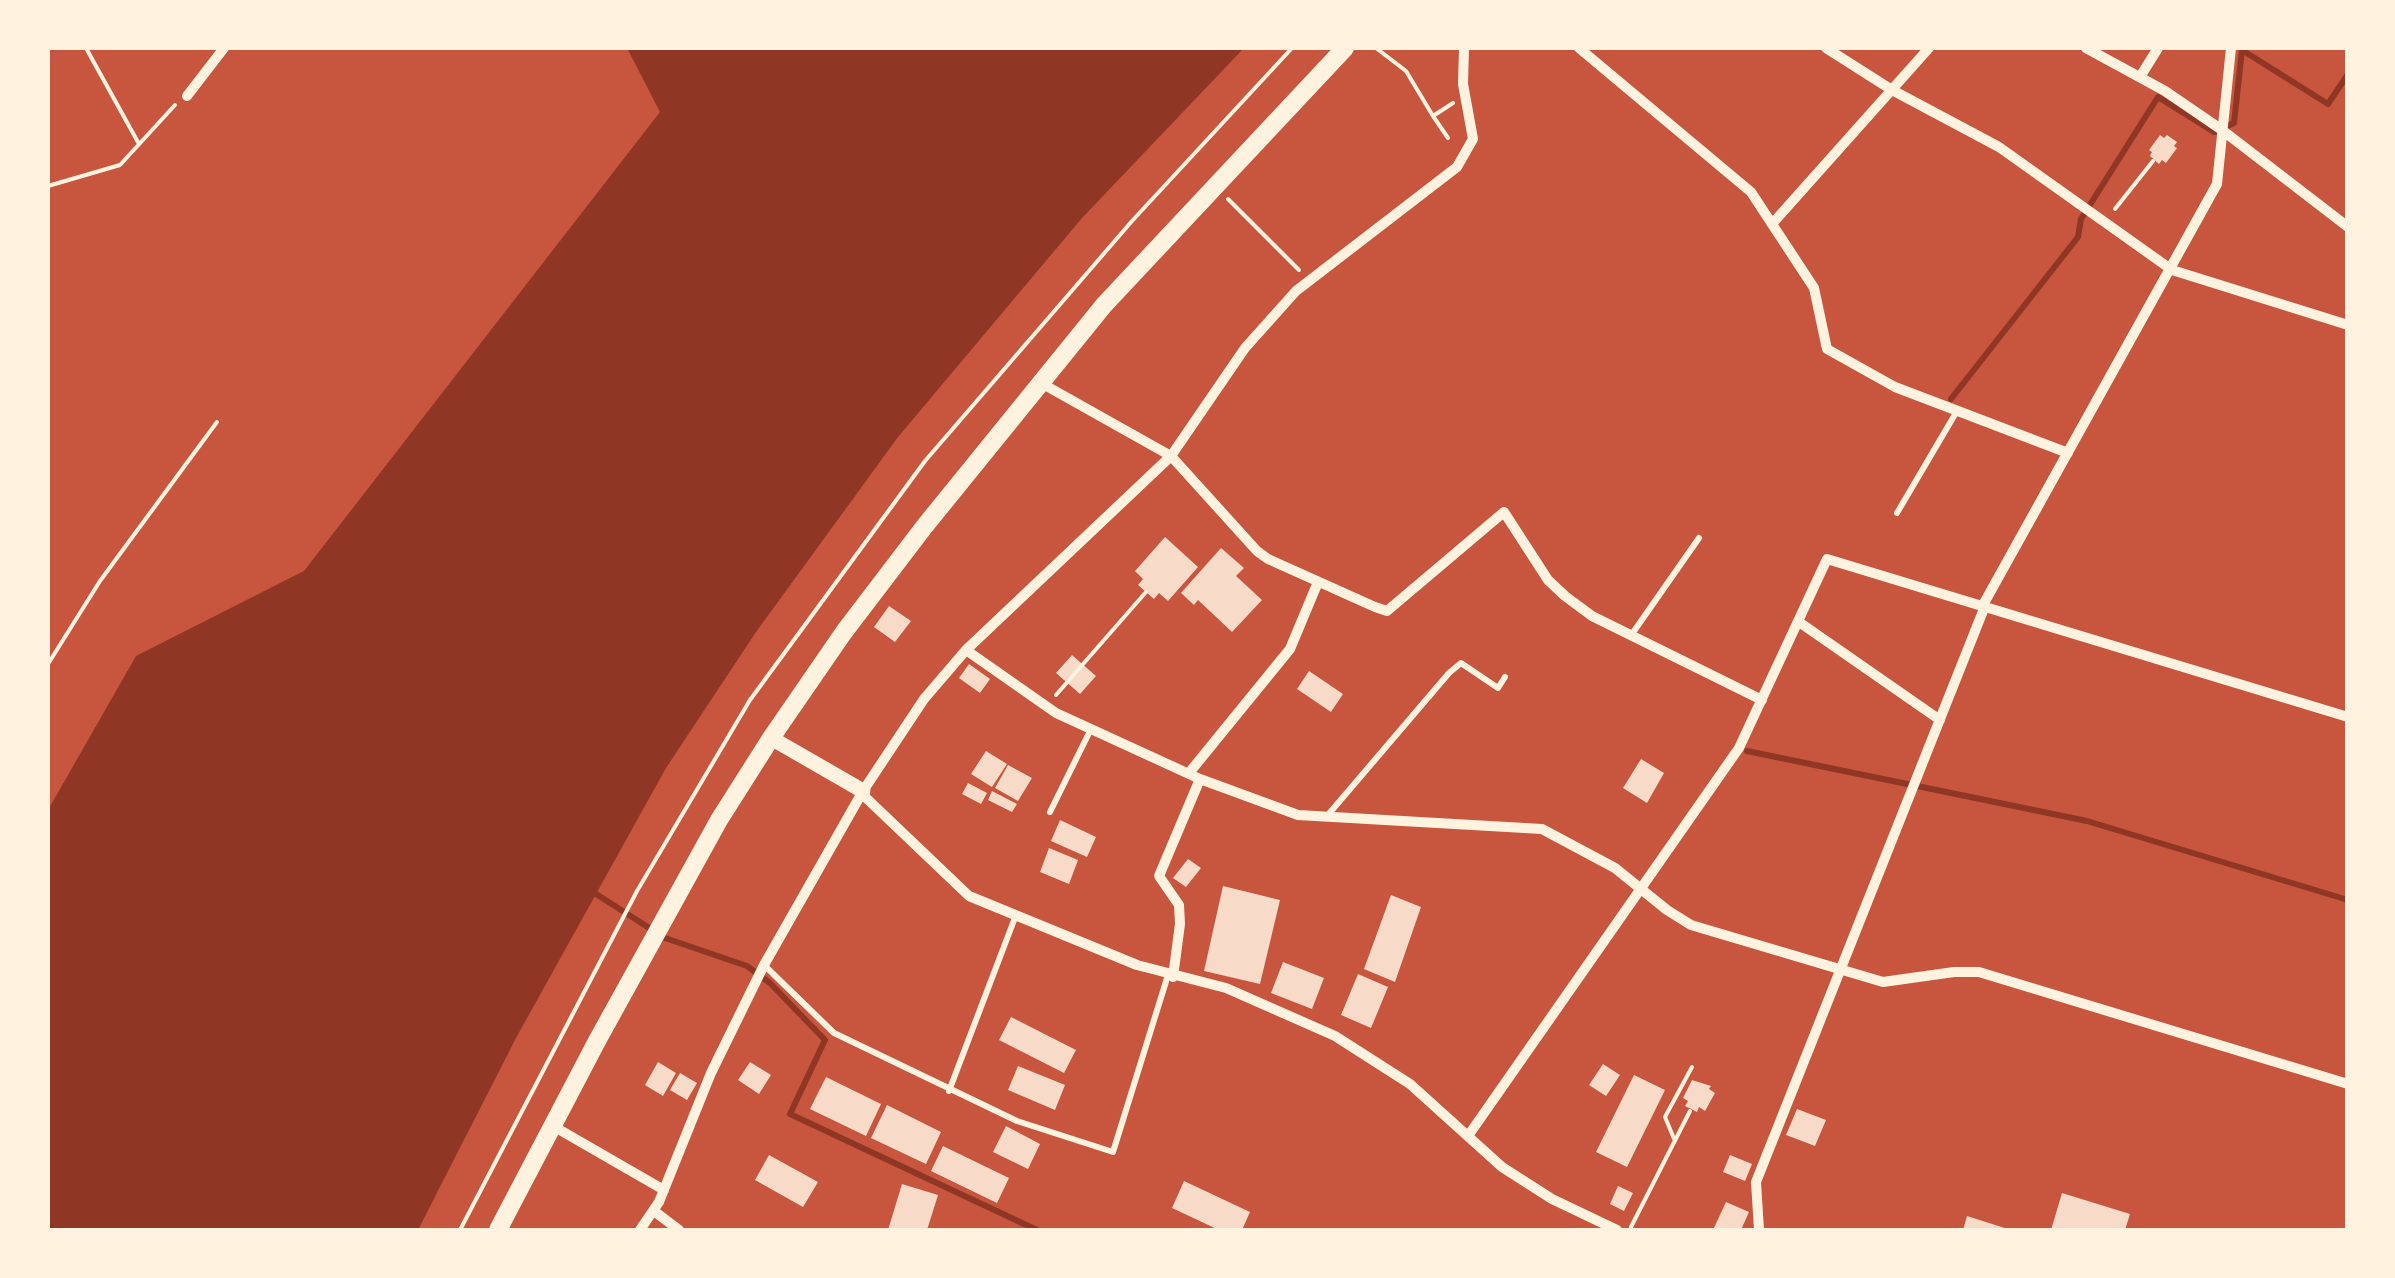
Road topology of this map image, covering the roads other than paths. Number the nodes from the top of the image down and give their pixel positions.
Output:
1 (224, 48) edge
2 (1345, 48) edge
3 (1464, 48) edge
4 (1579, 48) edge
5 (1826, 48) edge
6 (1929, 48) edge
7 (2086, 48) edge
8 (2158, 48) edge
9 (2232, 48) edge
10 (2140, 77) junction
11 (1892, 90) junction
12 (187, 96) road end
13 (2222, 130) junction
14 (1772, 224) junction
15 (2348, 227) edge
16 (2172, 270) junction
17 (2348, 325) edge
18 (1041, 384) junction
19 (1958, 410) junction
20 (2068, 453) junction
21 (1171, 456) junction
22 (1896, 513) dead end
23 (1699, 538) dead end
24 (1318, 582) junction
25 (1984, 605) junction
26 (1799, 622) junction
27 (1632, 634) junction
28 (966, 650) junction
29 (1506, 677) dead end
30 (1762, 700) junction
31 (2348, 716) edge
32 (1940, 720) junction
33 (1092, 728) junction
34 (771, 738) junction
35 (1189, 773) junction
36 (1200, 779) junction
37 (863, 793) junction
38 (1050, 812) dead end
39 (1326, 817) junction
40 (1640, 889) junction
41 (1016, 916) junction
42 (764, 965) junction
43 (1842, 971) junction
44 (1170, 976) junction
45 (2348, 1084) edge
46 (949, 1090) junction
47 (553, 1126) junction
48 (1468, 1136) junction
49 (664, 1190) junction
50 (654, 1211) junction
51 (498, 1230) edge
52 (640, 1230) edge
53 (678, 1230) edge
54 (1616, 1230) edge
55 (1759, 1230) edge

1 - 12 street
2 - 18 main road
3 - 21 street
4 - 14 street
5 - 11 street
6 - 11 street
7 - 10 street
8 - 10 street
9 - 13 street
10 - 13 street
11 - 14 street
11 - 16 street
13 - 15 street
13 - 16 street
14 - 19 street
16 - 17 street
16 - 20 street
18 - 21 street
18 - 34 main road
19 - 20 street
19 - 22 lane
20 - 25 street
21 - 24 street
21 - 28 street
23 - 27 lane
24 - 27 street
24 - 35 street
25 - 26 street
25 - 31 street
25 - 32 street
26 - 30 street
26 - 32 street
27 - 30 street
28 - 33 street
28 - 37 street
29 - 39 lane
30 - 40 street
32 - 43 street
33 - 35 street
33 - 38 lane
34 - 37 street
34 - 47 main road
35 - 36 street
36 - 39 street
36 - 44 street
37 - 41 street
37 - 42 street
39 - 40 street
40 - 43 street
40 - 48 street
41 - 44 street
41 - 46 lane
42 - 46 lane
42 - 49 street
43 - 45 street
43 - 55 street
44 - 46 lane
44 - 48 street
47 - 49 street
47 - 51 main road
48 - 54 street
49 - 50 street
50 - 52 street
50 - 53 street

